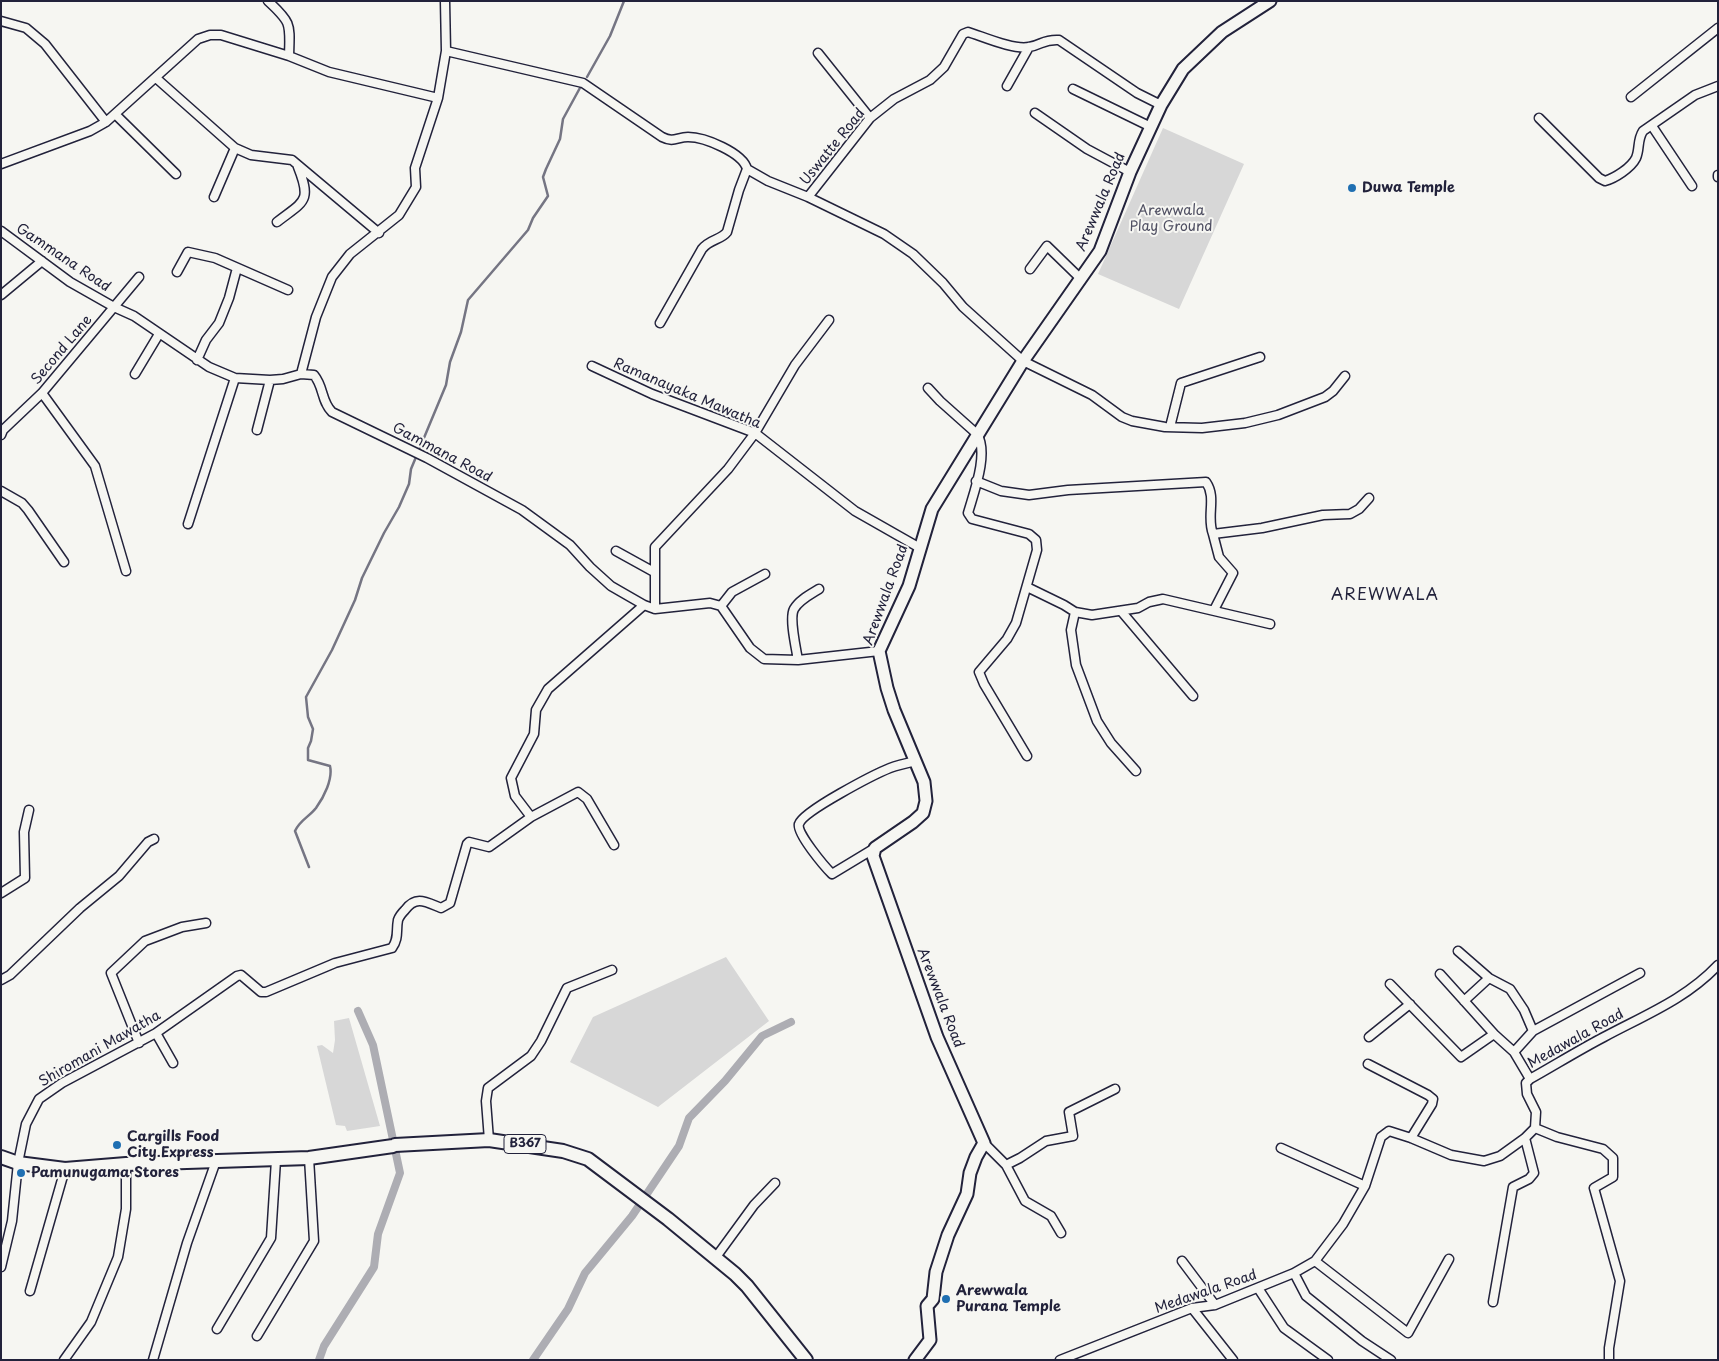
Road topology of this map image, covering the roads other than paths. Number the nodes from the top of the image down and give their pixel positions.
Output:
1 (268, 1) edge
2 (444, 1) edge
3 (1270, 1) edge
4 (1, 21) edge
5 (1718, 28) edge
6 (1028, 47) junction
7 (446, 51) junction
8 (818, 53) dead end
9 (289, 56) junction
10 (156, 78) junction
11 (1007, 86) dead end
12 (1718, 86) edge
13 (1073, 89) dead end
14 (1631, 97) dead end
15 (438, 98) junction
16 (1161, 105) junction
17 (1035, 113) dead end
18 (115, 114) junction
19 (870, 118) junction
20 (1539, 118) dead end
21 (106, 122) junction
22 (1652, 126) junction
23 (1151, 127) junction
24 (235, 148) junction
25 (1, 164) edge
26 (298, 165) junction
27 (747, 169) junction
28 (1130, 172) junction
29 (176, 174) dead end
30 (1692, 186) dead end
31 (214, 197) dead end
32 (808, 197) junction
33 (277, 222) dead end
34 (1, 231) edge
35 (379, 233) junction
36 (42, 261) junction
37 (237, 268) junction
38 (1030, 270) dead end
39 (178, 272) dead end
40 (139, 277) dead end
41 (1081, 279) junction
42 (288, 290) dead end
43 (1, 295) edge
44 (114, 307) junction
45 (829, 320) dead end
46 (660, 323) dead end
47 (160, 334) junction
48 (1260, 357) dead end
49 (197, 360) junction
50 (1023, 360) junction
51 (592, 366) dead end
52 (135, 374) dead end
53 (302, 374) junction
54 (1345, 376) dead end
55 (235, 378) junction
56 (270, 380) junction
57 (928, 388) dead end
58 (42, 393) junction
59 (1170, 427) junction
60 (257, 430) dead end
61 (755, 433) junction
62 (977, 434) junction
63 (1, 435) edge
64 (976, 481) junction
65 (1, 491) edge
66 (1369, 498) dead end
67 (188, 524) dead end
68 (1213, 534) junction
69 (920, 548) junction
70 (616, 551) dead end
71 (64, 562) dead end
72 (126, 571) dead end
73 (654, 572) junction
74 (765, 574) dead end
75 (1027, 587) junction
76 (819, 589) dead end
77 (644, 605) junction
78 (721, 606) junction
79 (655, 609) junction
80 (1121, 610) junction
81 (1214, 610) junction
82 (1075, 612) junction
83 (1270, 624) dead end
84 (879, 651) junction
85 (798, 660) junction
86 (1192, 696) dead end
87 (1027, 756) dead end
88 (916, 761) junction
89 (1136, 771) dead end
90 (29, 810) dead end
91 (530, 818) junction
92 (154, 839) dead end
93 (614, 845) dead end
94 (875, 848) junction
95 (1, 893) edge
96 (206, 923) dead end
97 (1458, 952) dead end
98 (1718, 965) edge
99 (612, 970) dead end
100 (1640, 973) dead end
101 (1440, 974) dead end
102 (1489, 978) junction
103 (1, 980) edge
104 (1390, 984) dead end
105 (1464, 1001) junction
106 (1410, 1004) junction
107 (1533, 1030) junction
108 (156, 1033) junction
109 (1494, 1034) junction
110 (1370, 1037) dead end
111 (139, 1043) junction
112 (1514, 1052) junction
113 (173, 1063) dead end
114 (1368, 1064) dead end
115 (1530, 1078) junction
116 (1115, 1089) dead end
117 (1535, 1128) junction
118 (1411, 1138) junction
119 (1525, 1138) junction
120 (489, 1140) junction
121 (984, 1143) junction
122 (1281, 1148) dead end
123 (1, 1158) edge
124 (309, 1158) junction
125 (276, 1160) junction
126 (216, 1161) junction
127 (18, 1163) junction
128 (126, 1164) junction
129 (1006, 1165) junction
130 (65, 1169) junction
131 (775, 1183) dead end
132 (1365, 1186) junction
133 (1061, 1232) dead end
134 (716, 1257) junction
135 (1448, 1259) dead end
136 (1182, 1261) dead end
137 (1315, 1261) junction
138 (1, 1267) edge
139 (1294, 1273) junction
140 (1258, 1288) junction
141 (30, 1291) dead end
142 (1493, 1302) dead end
143 (1215, 1305) junction
144 (1192, 1308) junction
145 (217, 1329) dead end
146 (257, 1336) dead end
147 (64, 1360) edge
148 (153, 1360) edge
149 (806, 1360) edge
150 (915, 1360) edge
151 (1060, 1360) edge
152 (1232, 1360) edge
153 (1328, 1360) edge
154 (1391, 1360) edge
155 (1609, 1360) edge

1 - 9 street
2 - 7 street
3 - 16 street, Arewwala Road
4 - 21 street
5 - 14 street
6 - 11 street
6 - 16 street, Uswatte Road
6 - 19 street, Uswatte Road
7 - 15 street
7 - 27 street, Uswatte Road
8 - 19 street
9 - 10 street
9 - 15 street
10 - 18 street
10 - 24 street
12 - 22 street
13 - 23 street
15 - 35 street
16 - 23 street, Arewwala Road
17 - 28 street
18 - 21 street
18 - 29 street
19 - 32 street, Uswatte Road
20 - 22 street
21 - 25 street
22 - 30 street
23 - 28 street, Arewwala Road
24 - 26 street
24 - 31 street
26 - 33 street
26 - 35 street
27 - 32 street, Uswatte Road
27 - 46 street
28 - 41 street, Arewwala Road
32 - 50 street
34 - 36 street, Gammana Road
35 - 53 street
36 - 43 street
36 - 44 street, Gammana Road
37 - 39 street
37 - 42 street
37 - 49 street
38 - 41 street
40 - 44 street, Second Lane
41 - 50 street, Arewwala Road
44 - 47 street, Gammana Road
44 - 58 street, Second Lane
45 - 61 street
47 - 49 street, Gammana Road
47 - 52 street
48 - 59 street
49 - 55 street, Gammana Road
50 - 59 street
50 - 62 street, Arewwala Road
51 - 61 street, Ramanayaka Mawatha
53 - 56 street, Gammana Road
53 - 77 street, Gammana Road
54 - 59 street
55 - 56 street, Gammana Road
55 - 67 street
56 - 60 street
57 - 62 street
58 - 63 street, Second Lane
58 - 72 street
61 - 69 street, Ramanayaka Mawatha
61 - 73 street
62 - 64 street
62 - 69 street, Arewwala Road
64 - 68 street
64 - 75 street
65 - 71 street
66 - 68 street
68 - 81 street
69 - 84 street, Arewwala Road
70 - 73 street
73 - 79 street
74 - 78 street
75 - 82 street
75 - 87 street
76 - 85 street
77 - 79 street, Gammana Road
77 - 91 street
78 - 79 street, Gammana Road
78 - 85 street
80 - 81 street
80 - 82 street
80 - 86 street
81 - 83 street
82 - 89 street
84 - 85 street
84 - 88 street, Arewwala Road
88 - 94 street, Arewwala Road
88 - 94 street
90 - 95 street
91 - 93 street, Shiromani Mawatha
91 - 108 street, Shiromani Mawatha
92 - 103 street
94 - 121 street, Arewwala Road
96 - 111 street
97 - 102 street
98 - 115 street, Medawala Road
99 - 120 street
100 - 107 street
101 - 105 street
102 - 105 street
102 - 107 street
104 - 106 street
105 - 109 street
106 - 109 street
106 - 110 street
107 - 112 street
108 - 111 street, Shiromani Mawatha
108 - 113 street
109 - 112 street
111 - 127 street, Shiromani Mawatha
112 - 115 street
114 - 118 street
115 - 117 street, Medawala Road
116 - 129 street
117 - 119 street, Medawala Road
117 - 155 street
118 - 119 street, Medawala Road
118 - 132 street, Medawala Road
119 - 142 street
120 - 124 main road, B367
120 - 134 main road, B367
121 - 129 street
121 - 150 street
122 - 132 street
123 - 127 main road, B367
124 - 125 main road, B367
124 - 146 street
125 - 126 main road, B367
125 - 145 street
126 - 128 main road, B367
126 - 148 street
127 - 130 main road, B367
127 - 138 street, Shiromani Mawatha
128 - 130 main road, B367
128 - 147 street
129 - 133 street
130 - 141 street
131 - 134 street
132 - 137 street, Medawala Road
134 - 149 main road, B367
135 - 137 street
136 - 143 street
137 - 139 street, Medawala Road
139 - 140 street, Medawala Road
139 - 154 street
140 - 143 street, Medawala Road
140 - 153 street
143 - 144 street, Medawala Road
144 - 151 street, Medawala Road
144 - 152 street

